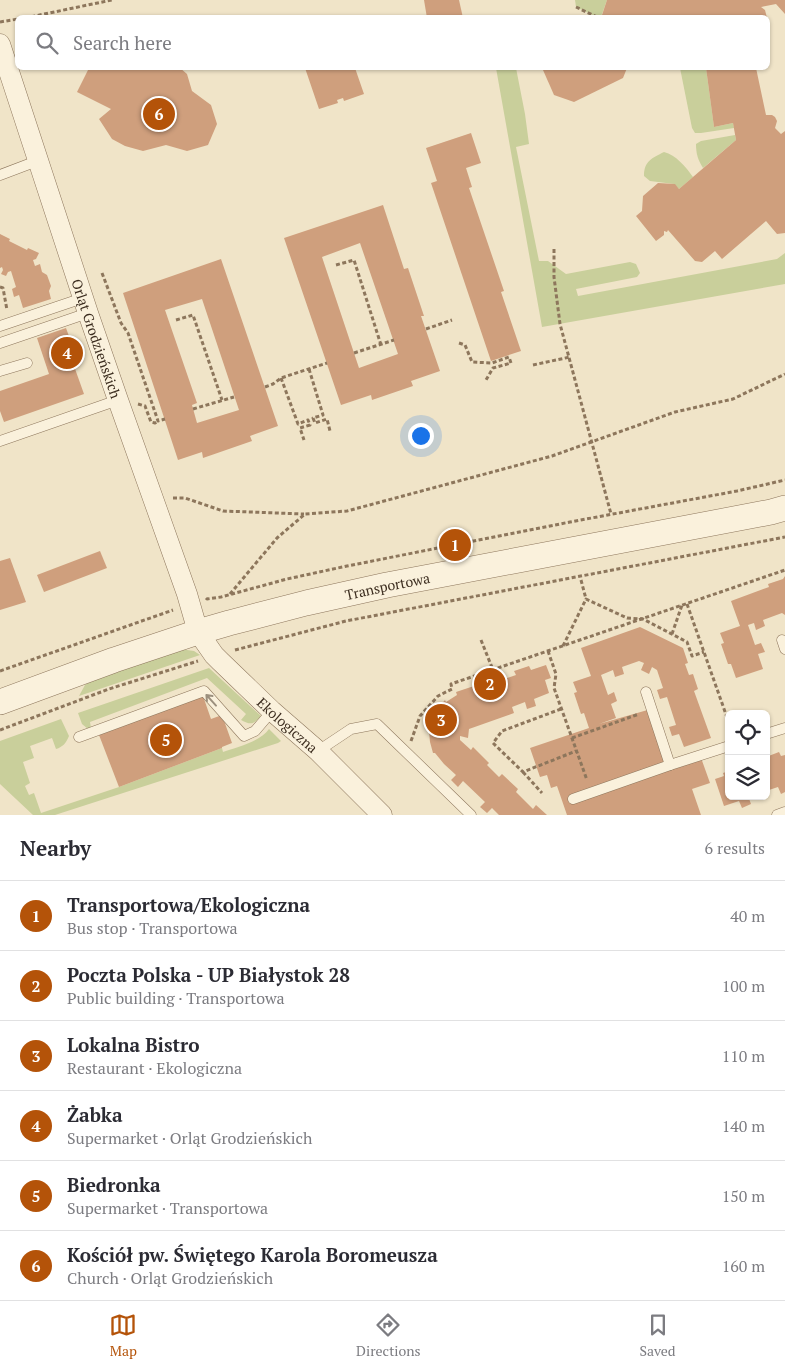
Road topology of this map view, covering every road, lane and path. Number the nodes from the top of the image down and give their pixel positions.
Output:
1 (112, 0) edge
2 (576, 7) dead end
3 (40, 15) edge
4 (593, 15) edge
5 (15, 20) edge
6 (0, 22) edge
7 (0, 44) edge
8 (38, 161) junction
9 (0, 175) edge
10 (554, 249) dead end
11 (336, 265) dead end
12 (102, 274) dead end
13 (0, 287) edge
14 (86, 305) junction
15 (176, 320) dead end
16 (452, 320) dead end
17 (5, 325) edge
18 (426, 329) dead end
19 (394, 340) dead end
20 (0, 343) edge
21 (459, 343) dead end
22 (381, 345) junction
23 (354, 353) dead end
24 (570, 357) junction
25 (27, 363) dead end
26 (327, 363) dead end
27 (533, 365) dead end
28 (309, 369) junction
29 (0, 371) edge
30 (785, 374) edge
31 (281, 378) junction
32 (486, 380) dead end
33 (265, 387) dead end
34 (234, 397) dead end
35 (118, 400) junction
36 (222, 400) junction
37 (193, 410) dead end
38 (164, 419) dead end
39 (330, 431) dead end
40 (304, 440) dead end
41 (0, 441) edge
42 (591, 441) junction
43 (785, 480) edge
44 (169, 498) dead end
45 (785, 508) edge
46 (305, 514) junction
47 (611, 514) junction
48 (785, 537) edge
49 (785, 570) edge
50 (581, 580) dead end
51 (230, 595) junction
52 (200, 599) junction
53 (586, 599) junction
54 (687, 604) junction
55 (682, 606) junction
56 (643, 619) junction
57 (198, 632) junction
58 (672, 634) junction
59 (481, 640) dead end
60 (563, 646) junction
61 (548, 651) junction
62 (704, 652) junction
63 (214, 655) junction
64 (493, 670) junction
65 (0, 671) edge
66 (646, 692) dead end
67 (0, 702) edge
68 (651, 709) junction
69 (561, 710) junction
70 (272, 711) junction
71 (725, 712) edge
72 (785, 728) edge
73 (0, 730) edge
74 (770, 733) edge
75 (79, 737) dead end
76 (572, 738) junction
77 (725, 747) edge
78 (318, 751) junction
79 (576, 751) junction
80 (407, 753) junction
81 (670, 765) junction
82 (523, 772) junction
83 (542, 793) dead end
84 (591, 793) junction
85 (573, 799) dead end
86 (785, 812) edge
87 (382, 815) edge
88 (471, 815) edge
89 (777, 815) edge

1 - 3 path
2 - 4 path
5 - 6 path
7 - 8 street, Orląt Grodzieńskich
8 - 9 lane
8 - 14 street, Orląt Grodzieńskich
10 - 24 path
11 - 22 path
12 - 38 path
13 - 17 path
14 - 17 lane
14 - 20 lane
14 - 35 street, Orląt Grodzieńskich
15 - 36 path
16 - 18 path
19 - 22 path
21 - 32 path
22 - 23 path
24 - 27 path
24 - 42 path
25 - 29 lane
26 - 28 path
28 - 31 path
28 - 39 path
30 - 42 path
31 - 33 path
31 - 40 path
34 - 36 path
35 - 41 lane
35 - 52 street, Orląt Grodzieńskich
36 - 37 path
42 - 46 path
42 - 47 path
43 - 47 path
44 - 46 path
45 - 57 street, Transportowa
46 - 51 path
47 - 51 path
48 - 63 path
49 - 54 path
50 - 53 path
51 - 52 path
52 - 57 street, Orląt Grodzieńskich
52 - 65 path
53 - 56 path
53 - 60 path
54 - 55 path
54 - 62 path
55 - 56 path
55 - 58 path
56 - 58 path
56 - 60 path
57 - 63 street, Ekologiczna
57 - 67 street, Transportowa
58 - 62 path
59 - 64 path
60 - 61 path
61 - 64 path
61 - 69 path
62 - 71 path
63 - 70 street, Ekologiczna
63 - 73 path
64 - 80 path
66 - 68 lane
68 - 76 path
68 - 81 lane
69 - 76 path
69 - 82 path
70 -> 75 lane
70 - 78 street, Ekologiczna
72 - 74 lane
76 - 79 path
77 - 81 lane
78 - 80 lane
78 - 87 street, Ekologiczna
79 - 82 path
79 - 84 path
80 - 88 lane
81 - 84 lane
82 - 83 path
84 - 85 lane
86 - 89 lane

